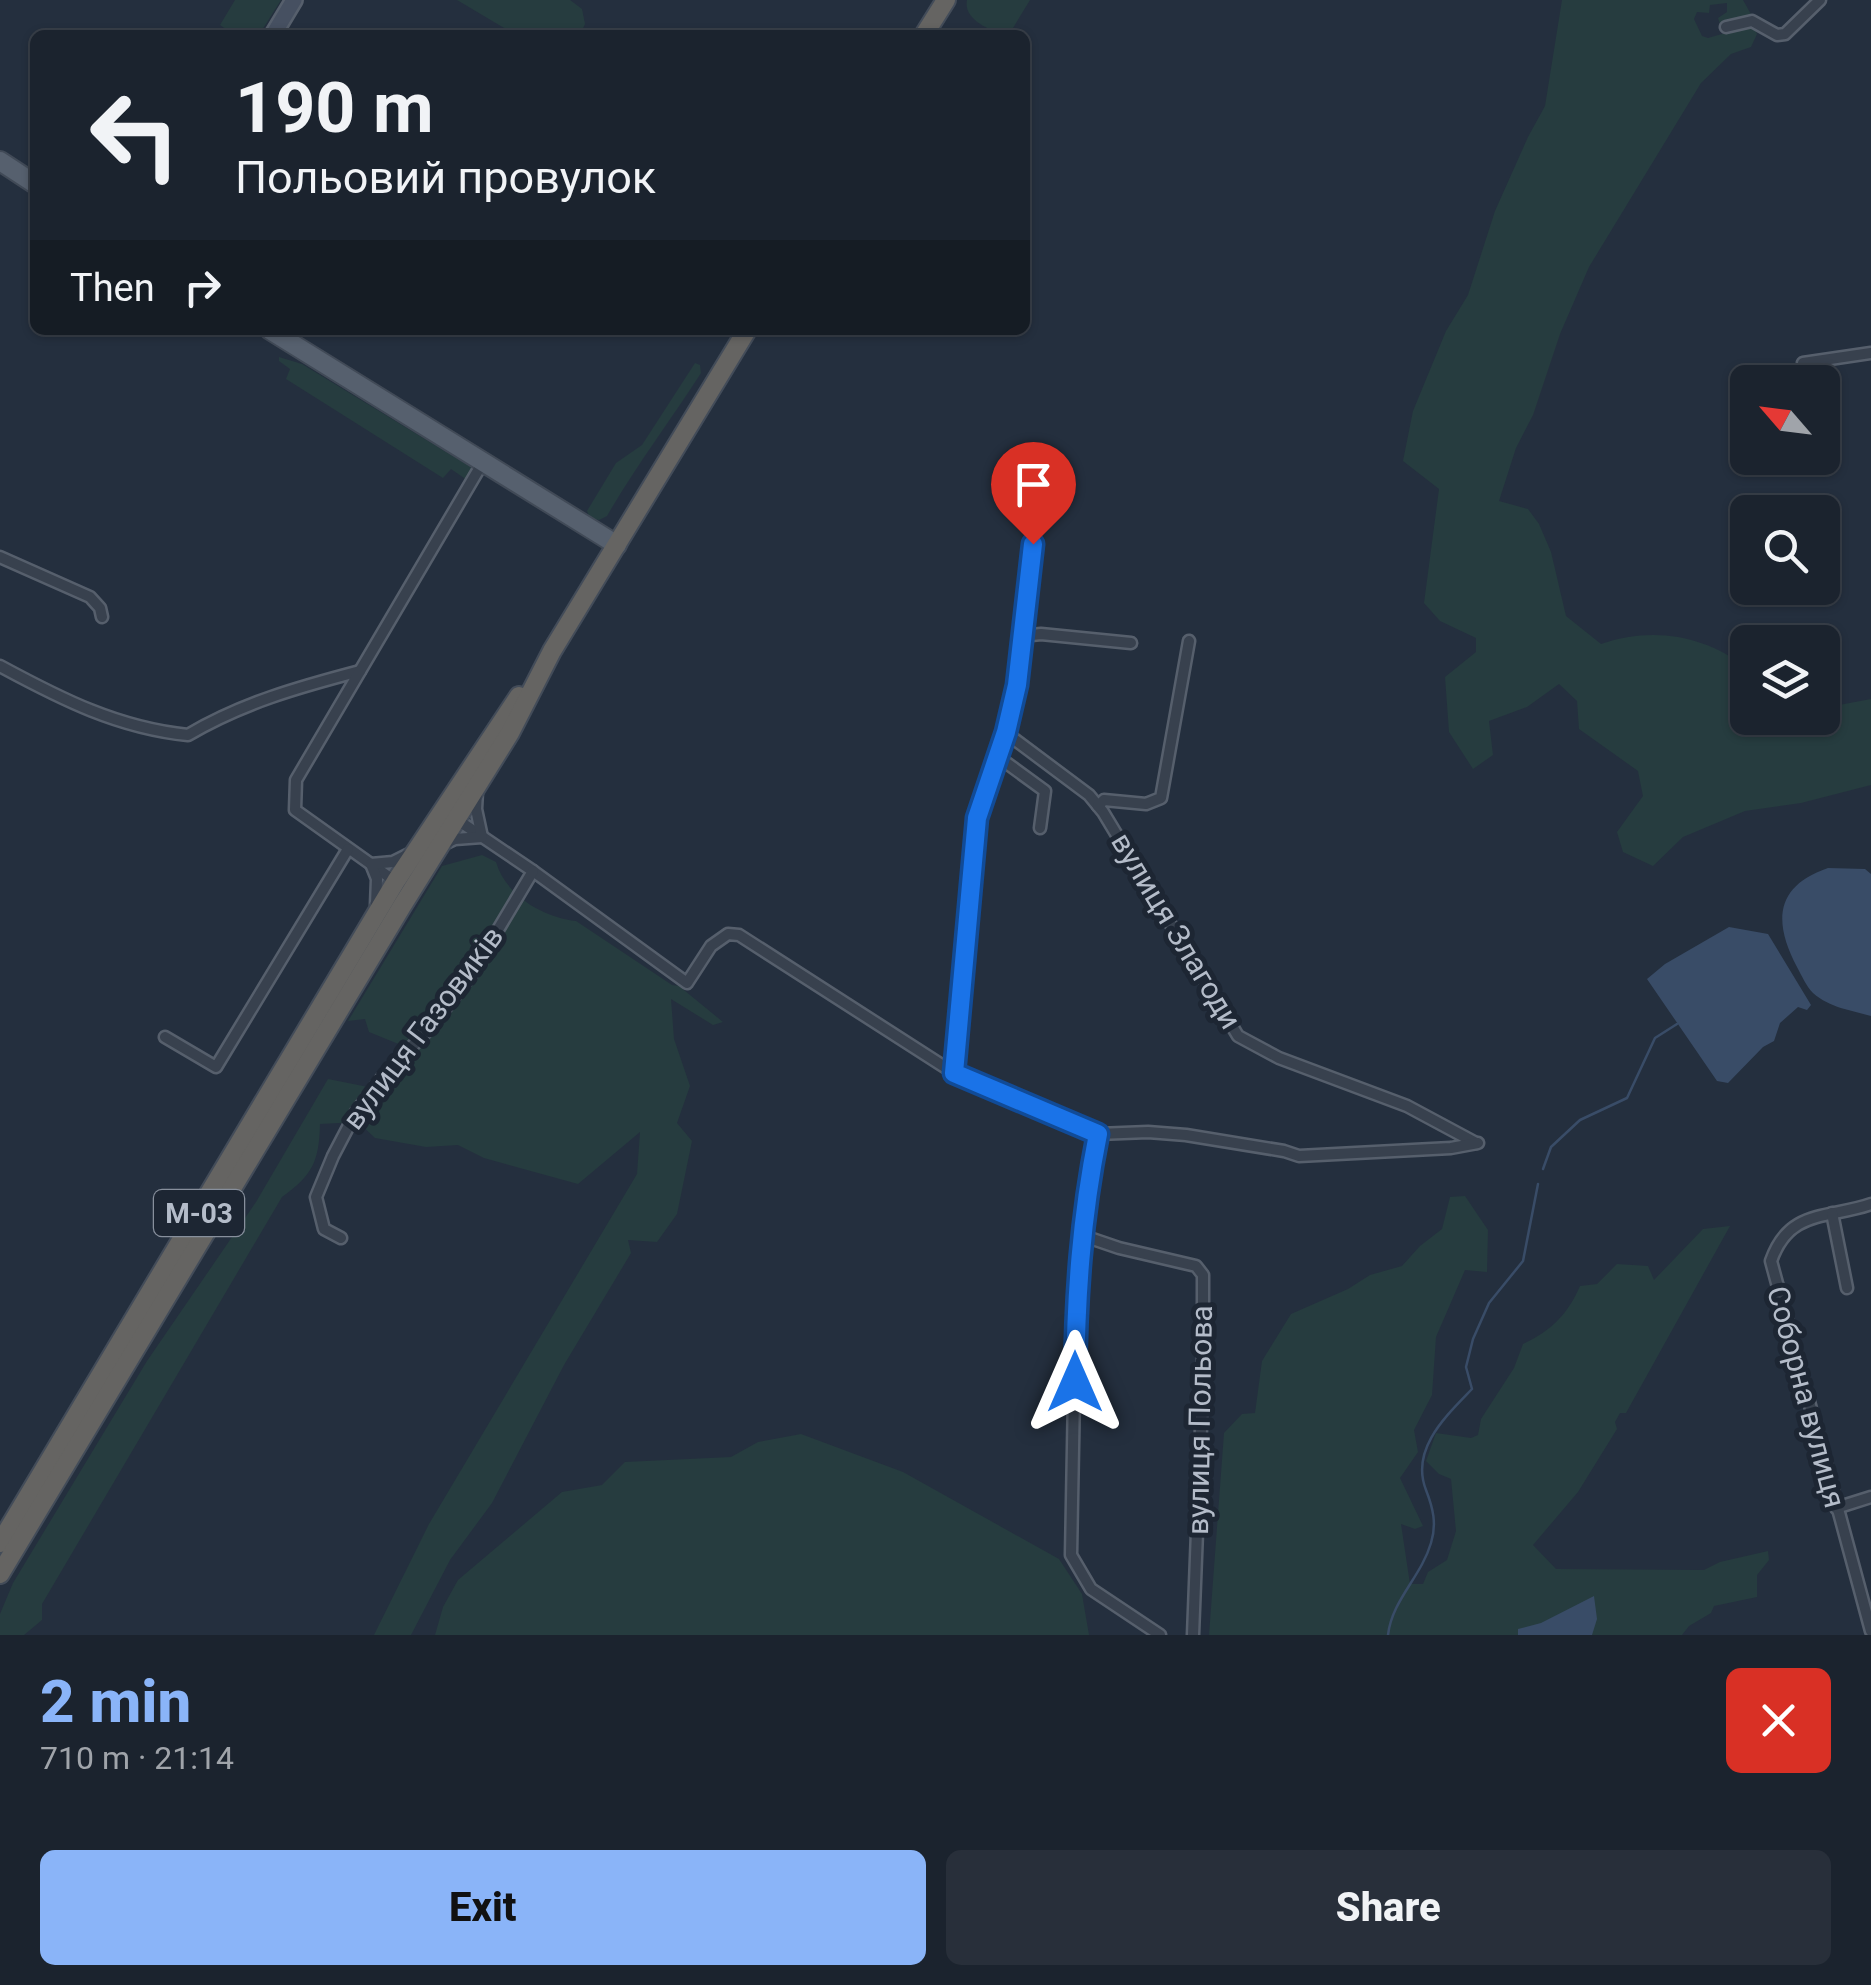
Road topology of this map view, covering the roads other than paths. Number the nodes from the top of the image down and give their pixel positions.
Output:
1 (294, 0) edge
2 (946, 0) edge
3 (1820, 0) edge
4 (1726, 27) dead end
5 (275, 30) edge
6 (927, 30) edge
7 (0, 162) edge
8 (30, 181) edge
9 (278, 335) edge
10 (744, 335) edge
11 (1871, 353) edge
12 (1803, 364) dead end
13 (483, 462) junction
14 (1033, 544) dead end
15 (616, 545) junction
16 (0, 557) edge
17 (102, 617) dead end
18 (1022, 636) junction
19 (1189, 640) dead end
20 (1131, 643) dead end
21 (0, 666) edge
22 (361, 671) junction
23 (1006, 732) junction
24 (996, 756) junction
25 (471, 780) junction
26 (1098, 806) junction
27 (456, 819) junction
28 (1040, 828) dead end
29 (428, 831) junction
30 (482, 837) junction
31 (438, 848) junction
32 (348, 849) junction
33 (414, 851) junction
34 (370, 864) junction
35 (534, 871) junction
36 (421, 875) junction
37 (396, 881) junction
38 (402, 906) junction
39 (372, 920) junction
40 (165, 1037) dead end
41 (954, 1073) junction
42 (1103, 1133) junction
43 (1871, 1204) edge
44 (1832, 1213) junction
45 (1082, 1235) junction
46 (340, 1238) dead end
47 (1847, 1288) dead end
48 (1871, 1498) edge
49 (1836, 1508) junction
50 (0, 1542) edge
51 (0, 1574) edge
52 (1871, 1631) edge
53 (1160, 1635) edge
54 (1193, 1635) edge

1 - 5 main road
2 - 6 highway
3 - 4 street
7 - 8 main road
9 - 13 main road
10 - 15 highway, М-03
11 - 12 street
13 - 15 main road
13 - 22 street
14 - 18 street
15 - 25 highway, М-03
16 - 17 street
18 - 20 street
18 - 23 street
19 - 26 street
21 - 22 street
22 - 32 street
23 - 24 street
23 - 26 street, вулиця Злагоди
24 - 28 street
24 - 41 street
25 - 27 highway, М-03
25 - 29 highway, М-03
25 - 30 street
26 - 42 street, вулиця Злагоди
27 - 29 street
27 - 30 street
27 - 31 highway, М-03
29 - 33 highway, М-03
30 - 31 street
30 - 35 street
31 - 36 highway, М-03
32 - 34 street
32 - 40 street
33 - 34 street
33 - 37 highway, М-03
34 - 37 street
34 - 39 street
35 - 41 street
35 - 46 street, вулиця Газовиків
36 - 37 street
36 - 38 highway, М-03
37 - 38 street
37 - 39 highway, М-03
38 - 51 highway, М-03
39 - 50 highway, М-03
41 - 42 street
42 - 45 street
43 - 44 street
44 - 47 street
44 - 49 street, Соборна вулиця
45 - 53 street
45 - 54 street, вулиця Польова
48 - 49 street
49 - 52 street, Соборна вулиця

